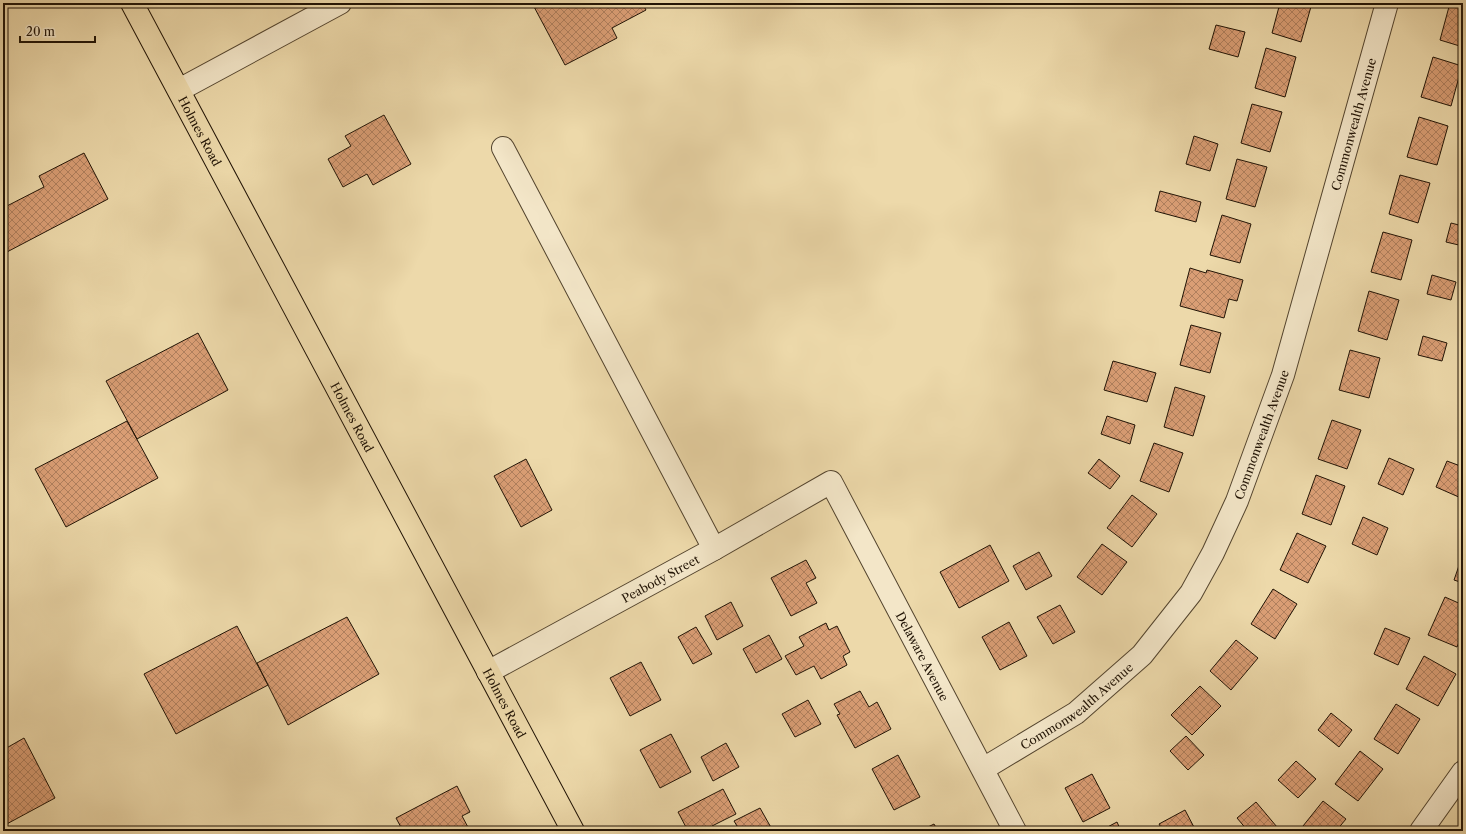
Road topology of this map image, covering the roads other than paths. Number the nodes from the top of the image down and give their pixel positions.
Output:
1 (132, 3) edge
2 (340, 3) edge
3 (1387, 3) edge
4 (179, 90) junction
5 (503, 148) dead end
6 (831, 482) joint
7 (714, 549) junction
8 (488, 672) junction
9 (983, 769) junction
10 (1463, 772) edge
11 (573, 831) edge
12 (1015, 831) edge
13 (1421, 831) edge

1 - 4 main road, Holmes Road
2 - 4 street
3 - 9 street, Commonwealth Avenue
4 - 8 main road, Holmes Road
5 - 7 street
6 - 7 street, Peabody Street
6 - 9 street, Delaware Avenue
7 - 8 street, Peabody Street
8 - 11 main road, Holmes Road
9 - 12 street, Delaware Avenue
10 - 13 street

